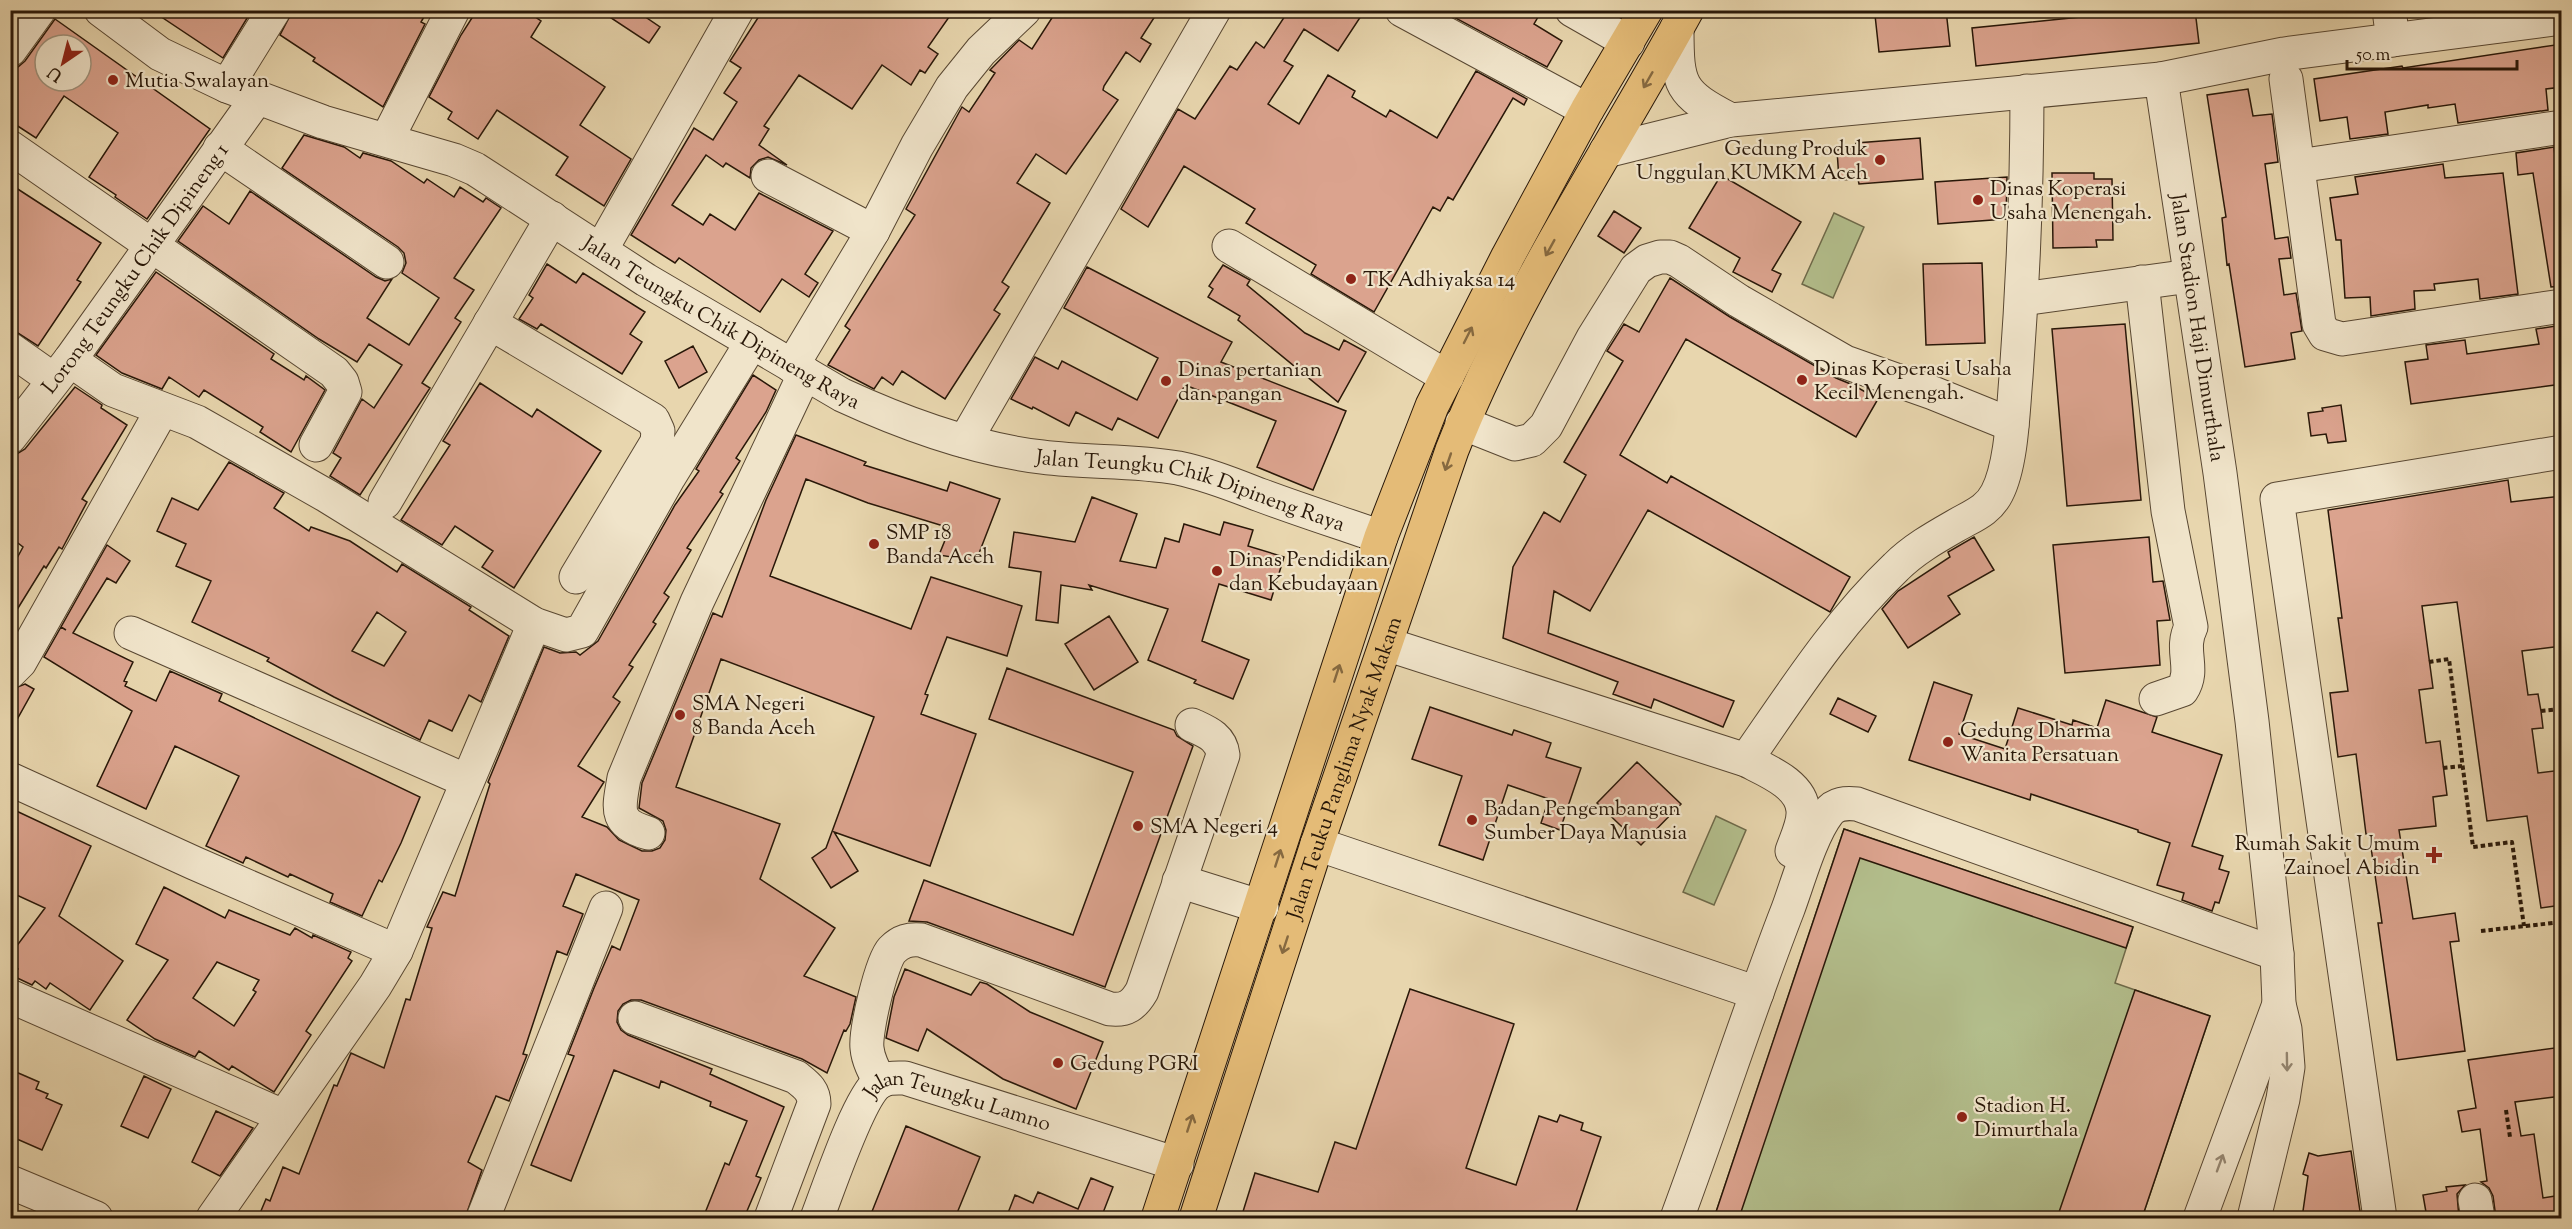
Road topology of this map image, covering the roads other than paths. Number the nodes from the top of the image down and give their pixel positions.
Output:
1 (39, 10) edge
2 (101, 10) edge
3 (274, 10) edge
4 (453, 10) edge
5 (1024, 10) edge
6 (1214, 10) edge
7 (1402, 10) edge
8 (1572, 10) edge
9 (1646, 10) edge
10 (724, 15) edge
11 (2562, 18) edge
12 (1682, 19) edge
13 (2391, 25) edge
14 (1628, 42) junction
15 (10, 50) edge
16 (2161, 79) junction
17 (2286, 79) dead end
18 (227, 86) junction
19 (2027, 92) junction
20 (257, 98) junction
21 (1587, 110) junction
22 (1731, 120) junction
23 (2562, 127) edge
24 (387, 139) junction
25 (10, 147) edge
26 (220, 148) junction
27 (1606, 151) junction
28 (2298, 166) junction
29 (768, 176) dead end
30 (552, 218) junction
31 (873, 231) junction
32 (151, 245) junction
33 (1229, 246) dead end
34 (601, 250) junction
35 (387, 262) dead end
36 (2190, 276) junction
37 (2142, 282) junction
38 (2022, 299) junction
39 (2562, 306) edge
40 (490, 323) junction
41 (752, 342) junction
42 (10, 349) edge
43 (62, 370) junction
44 (799, 370) junction
45 (1447, 376) junction
46 (162, 410) junction
47 (1462, 423) junction
48 (2012, 425) junction
49 (10, 437) edge
50 (965, 441) junction
51 (316, 445) dead end
52 (2562, 452) edge
53 (2277, 499) junction
54 (385, 502) dead end
55 (2225, 508) junction
56 (1381, 537) junction
57 (576, 577) dead end
58 (534, 624) junction
59 (131, 633) dead end
60 (1386, 644) junction
61 (10, 672) edge
62 (2156, 699) dead end
63 (1192, 725) dead end
64 (1746, 760) junction
65 (10, 779) edge
66 (467, 781) junction
67 (648, 833) dead end
68 (1317, 844) junction
69 (1179, 881) junction
70 (1262, 907) junction
71 (606, 908) dead end
72 (396, 951) junction
73 (2277, 954) junction
74 (1749, 990) junction
75 (10, 996) edge
76 (2279, 1004) junction
77 (635, 1018) dead end
78 (880, 1082) junction
79 (283, 1116) junction
80 (1177, 1164) junction
81 (10, 1182) edge
82 (2204, 1217) edge
83 (96, 1218) edge
84 (213, 1218) edge
85 (483, 1218) edge
86 (771, 1218) edge
87 (817, 1218) edge
88 (1158, 1218) edge
89 (1196, 1218) edge
90 (1677, 1218) edge
91 (2254, 1218) edge
92 (2380, 1218) edge

1 - 15 street
2 - 18 street, Jalan Teungku Chik Dipineng Raya
3 - 18 street
4 - 24 street
5 - 31 street
6 - 50 street
7 - 21 street
8 - 14 street
9 - 14 main road, Jalan Teuku Panglima Nyak Makam
10 - 34 street
11 - 13 street
12 - 22 street
12 -> 27 main road, Jalan Teuku Panglima Nyak Makam
13 - 16 street
14 - 21 main road, Jalan Teuku Panglima Nyak Makam
16 - 19 street
16 - 36 street, Jalan Stadion Haji Dimurthala
17 - 28 street
18 - 20 street, Jalan Teungku Chik Dipineng Raya
19 - 22 street
19 - 38 street
20 - 24 street, Jalan Teungku Chik Dipineng Raya
20 - 26 street, Lorong Teungku Chik Dipineng 1
45 -> 21 main road, Jalan Teuku Panglima Nyak Makam
22 - 27 street
23 - 28 street
24 - 30 street, Jalan Teungku Chik Dipineng Raya
25 - 32 street
26 - 32 street, Lorong Teungku Chik Dipineng 1
26 - 35 street
27 -> 47 main road, Jalan Teuku Panglima Nyak Makam
28 - 39 street
29 - 31 street
30 - 34 street, Jalan Teungku Chik Dipineng Raya
30 - 40 street
31 - 44 street
32 - 43 street, Lorong Teungku Chik Dipineng 1
32 - 51 street
33 - 45 street
34 - 41 street, Jalan Teungku Chik Dipineng Raya
36 - 37 street
36 - 55 street, Jalan Stadion Haji Dimurthala
37 - 38 street
37 - 62 street
38 - 48 street
40 - 54 street
40 - 57 street
41 - 44 street, Jalan Teungku Chik Dipineng Raya
41 - 58 street
42 - 43 street
43 - 46 street
43 - 49 street, Lorong Teungku Chik Dipineng 1
44 - 50 street, Jalan Teungku Chik Dipineng Raya
44 - 67 street
45 - 56 main road, Jalan Teuku Panglima Nyak Makam
46 - 58 street
46 - 61 street
47 - 48 street
47 -> 60 main road, Jalan Teuku Panglima Nyak Makam
48 - 64 street
50 - 56 street, Jalan Teungku Chik Dipineng Raya
52 - 53 street
53 - 55 street
53 - 92 street
55 - 73 street, Jalan Stadion Haji Dimurthala
70 -> 56 main road, Jalan Teuku Panglima Nyak Makam
58 - 66 street
59 - 66 street
60 - 64 street
60 - 68 main road, Jalan Teuku Panglima Nyak Makam
63 - 69 street
64 - 74 street
65 - 72 street
66 - 72 street
68 - 74 street
68 -> 89 main road, Jalan Teuku Panglima Nyak Makam
69 - 70 street
69 - 78 street
80 -> 70 main road, Jalan Teuku Panglima Nyak Makam
71 - 85 street
72 - 79 street
73 - 74 street
73 - 76 street, Jalan Stadion Haji Dimurthala
74 - 90 street
75 - 79 street
82 -> 76 street, Jalan Stadion Haji Dimurthala
76 -> 91 street, Jalan Stadion Haji Dimurthala
77 - 86 street
78 - 80 street, Jalan Teungku Lamno
78 - 87 street, Jalan Teungku Lamno
79 - 84 street
80 - 88 main road, Jalan Teuku Panglima Nyak Makam
81 - 83 street

